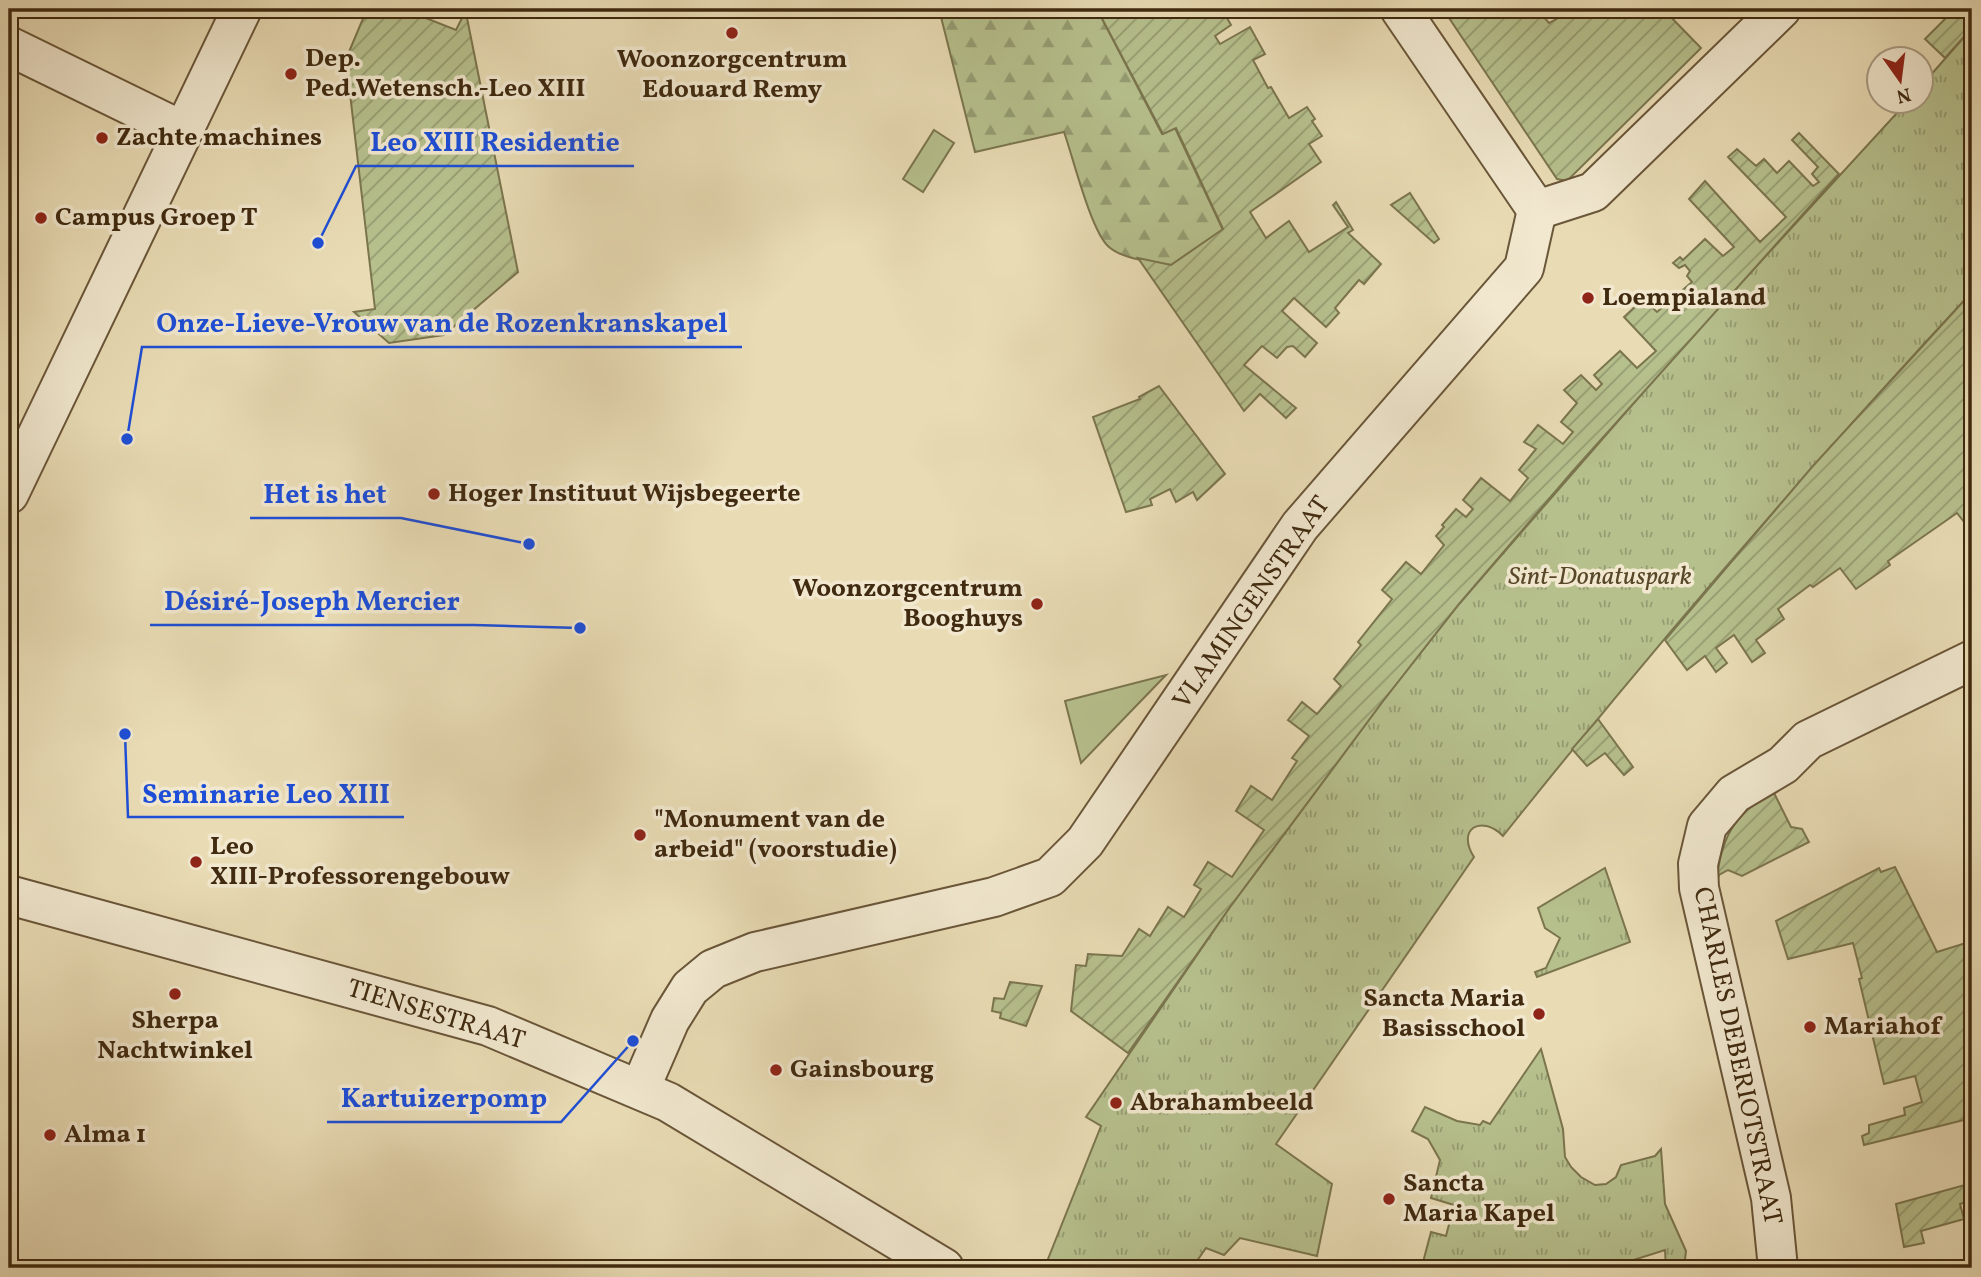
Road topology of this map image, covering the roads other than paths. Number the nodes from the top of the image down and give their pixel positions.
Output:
1 (242, 9) edge
2 (1400, 9) edge
3 (1781, 9) edge
4 (9, 46) edge
5 (183, 131) junction
6 (1536, 210) junction
7 (9, 494) edge
8 (1972, 660) edge
9 (9, 894) edge
10 (640, 1089) junction
11 (944, 1268) edge
12 (1778, 1268) edge

1 - 5 street
2 - 6 street
3 - 6 street
4 - 5 street
5 - 7 street
6 - 10 street, VLAMINGENSTRAAT
8 - 12 street, CHARLES DEBERIOTSTRAAT
9 - 10 street, TIENSESTRAAT
10 - 11 street, TIENSESTRAAT

